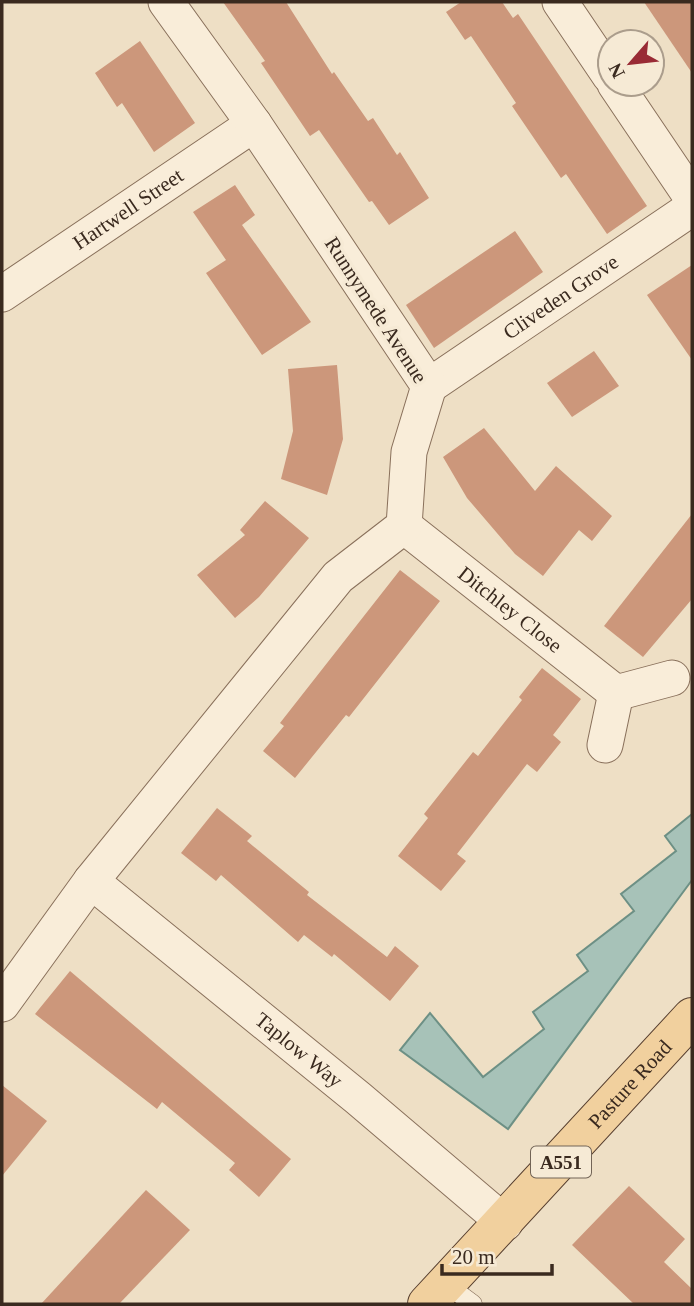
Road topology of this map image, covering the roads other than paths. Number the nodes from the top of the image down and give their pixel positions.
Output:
1 (166, 2) edge
2 (560, 2) edge
3 (596, 55) edge
4 (624, 98) edge
5 (254, 124) junction
6 (692, 198) edge
7 (692, 208) edge
8 (2, 294) edge
9 (429, 386) junction
10 (404, 526) junction
11 (672, 678) dead end
12 (616, 693) junction
13 (606, 745) dead end
14 (91, 881) junction
15 (2, 1004) edge
16 (692, 1017) edge
17 (505, 1223) junction
18 (449, 1297) edge

1 - 5 street, Runnymede Avenue
2 - 3 street
4 - 6 street
5 - 8 street, Hartwell Street
5 - 9 street, Runnymede Avenue
7 - 9 street, Cliveden Grove
9 - 10 street, Runnymede Avenue
10 - 12 street, Ditchley Close
10 - 14 street
11 - 12 street
12 - 13 street
14 - 15 street
14 - 17 street, Taplow Way
16 - 17 main road, Pasture Road / A551
17 - 18 main road, Pasture Road / A551

